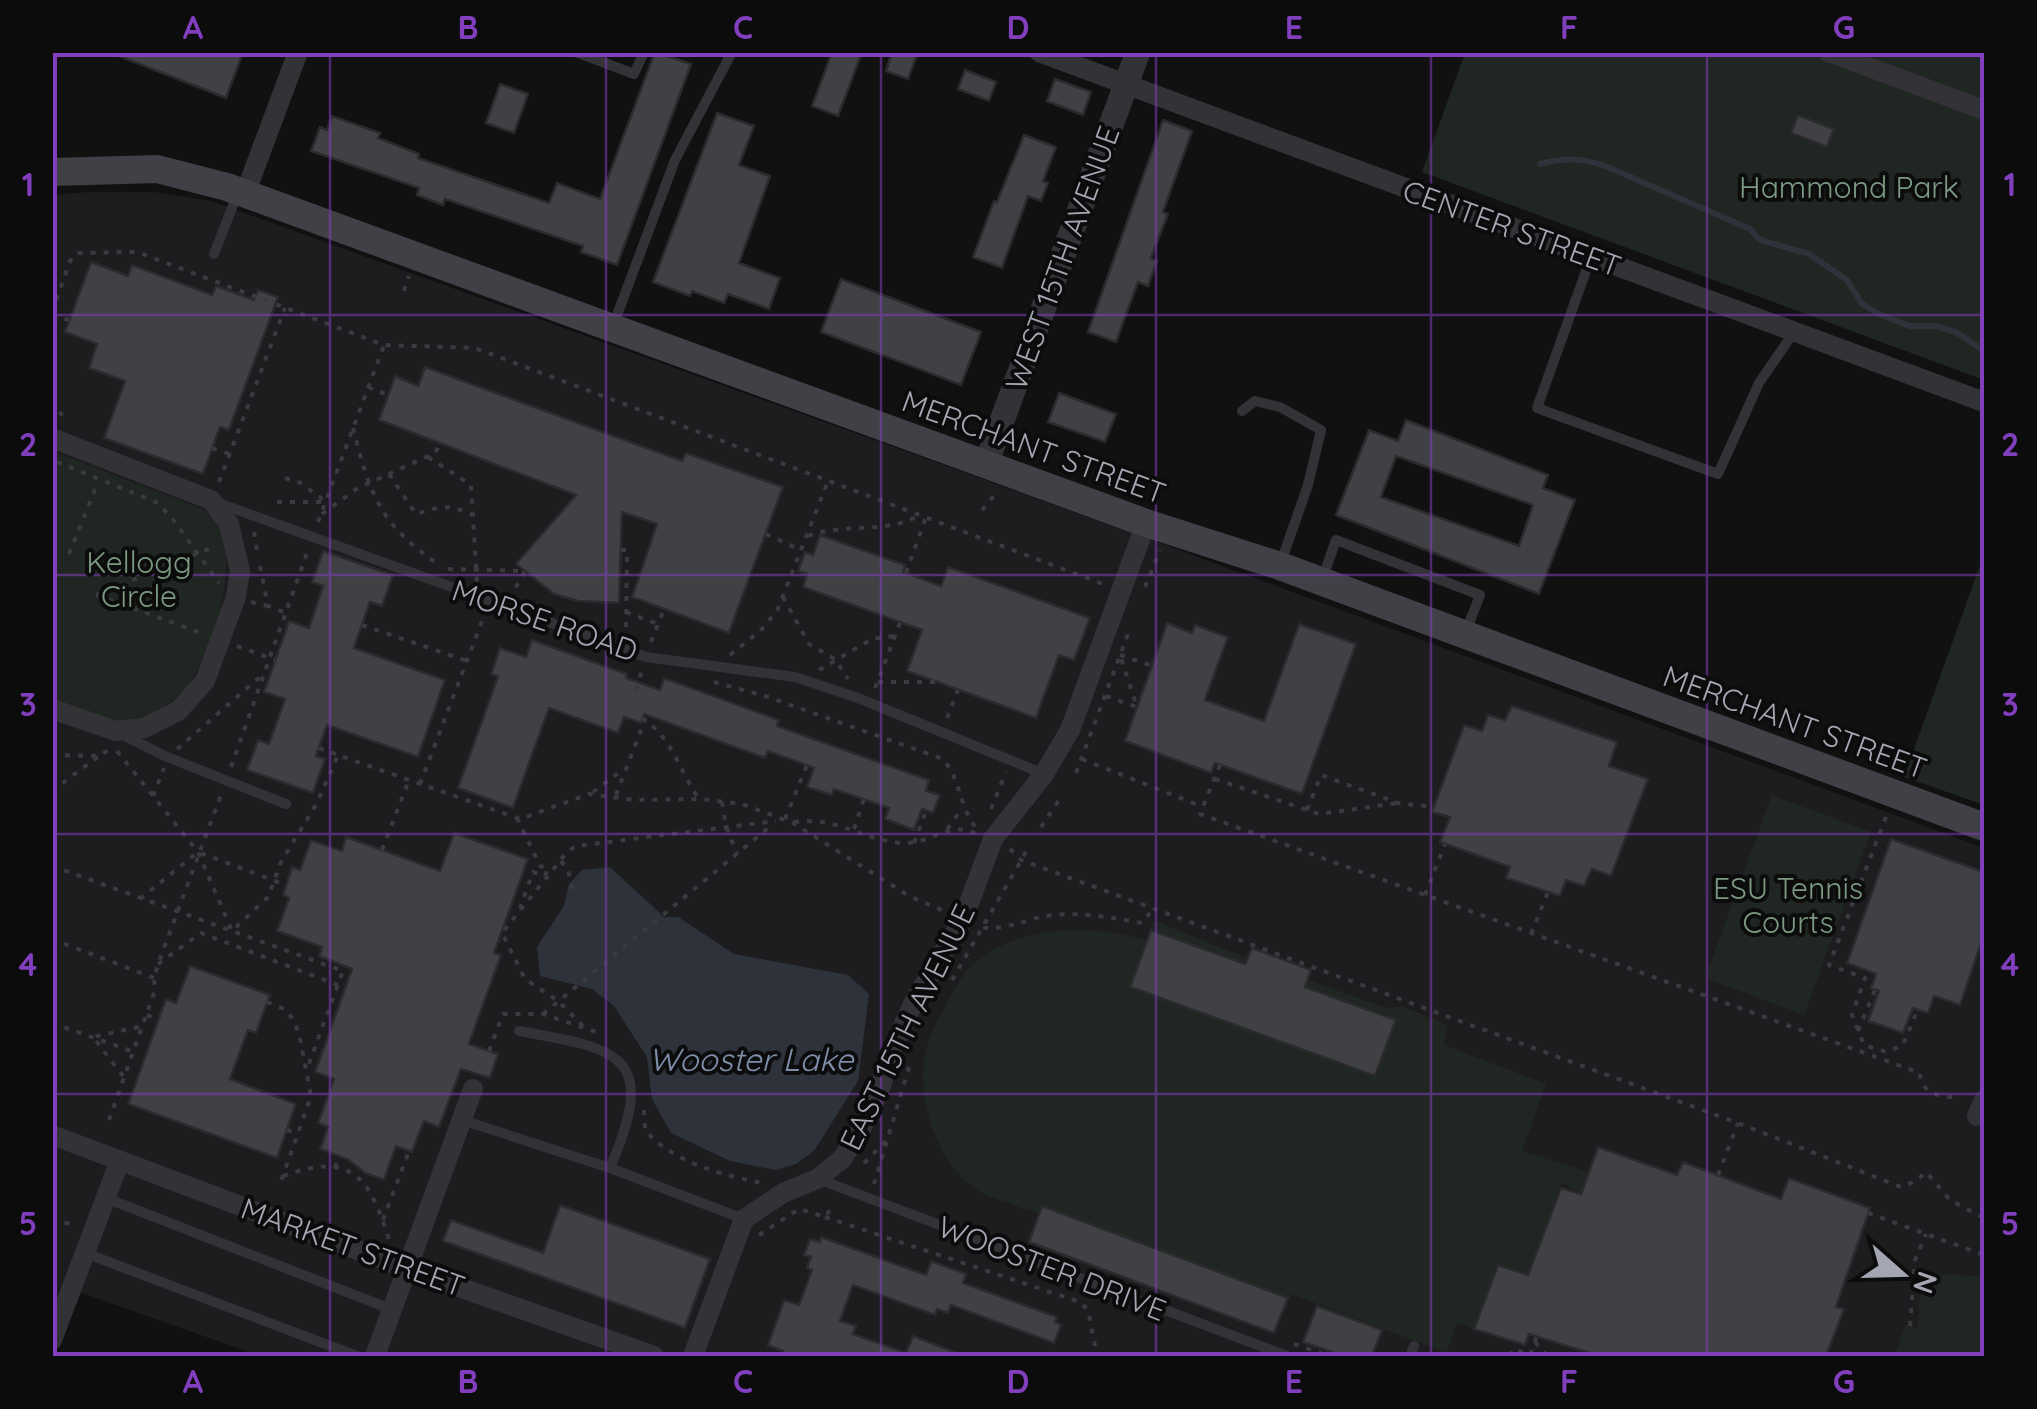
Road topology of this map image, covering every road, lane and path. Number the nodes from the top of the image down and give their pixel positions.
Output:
1 (298, 52) edge
2 (576, 52) edge
3 (644, 52) edge
4 (732, 52) edge
5 (1039, 52) edge
6 (1138, 52) edge
7 (1828, 52) edge
8 (1126, 85) junction
9 (1984, 110) edge
10 (52, 172) edge
11 (241, 193) junction
12 (214, 254) dead end
13 (1591, 257) junction
14 (410, 276) dead end
15 (404, 291) dead end
16 (286, 306) junction
17 (52, 315) edge
18 (69, 320) dead end
19 (613, 327) junction
20 (1794, 332) junction
21 (385, 342) junction
22 (52, 354) edge
23 (368, 387) junction
24 (388, 394) dead end
25 (52, 402) edge
26 (1984, 402) edge
27 (1242, 411) dead end
28 (353, 428) junction
29 (61, 435) edge
30 (440, 444) dead end
31 (212, 448) dead end
32 (230, 454) junction
33 (428, 456) junction
34 (104, 458) junction
35 (389, 474) junction
36 (993, 476) junction
37 (285, 478) dead end
38 (98, 480) junction
39 (828, 481) junction
40 (368, 484) junction
41 (211, 500) junction
42 (277, 502) dead end
43 (326, 502) junction
44 (982, 510) dead end
45 (473, 515) junction
46 (320, 516) junction
47 (922, 516) junction
48 (303, 519) dead end
49 (257, 520) junction
50 (1146, 523) junction
51 (766, 534) dead end
52 (806, 537) junction
53 (313, 538) junction
54 (236, 540) junction
55 (621, 550) dead end
56 (801, 550) junction
57 (1160, 550) dead end
58 (198, 552) junction
59 (69, 554) dead end
60 (1280, 566) junction
61 (444, 568) junction
62 (428, 570) dead end
63 (476, 570) junction
64 (906, 573) dead end
65 (1322, 581) junction
66 (1105, 585) dead end
67 (783, 597) junction
68 (1141, 597) dead end
69 (490, 601) junction
70 (522, 604) dead end
71 (664, 609) dead end
72 (286, 612) junction
73 (626, 612) junction
74 (484, 616) junction
75 (496, 620) dead end
76 (900, 622) dead end
77 (658, 624) junction
78 (362, 625) dead end
79 (1131, 626) dead end
80 (1465, 634) junction
81 (207, 635) dead end
82 (895, 636) junction
83 (626, 640) dead end
84 (236, 646) dead end
85 (648, 648) dead end
86 (1120, 655) junction
87 (747, 658) dead end
88 (272, 659) junction
89 (835, 659) junction
90 (725, 661) junction
91 (467, 662) junction
92 (1152, 666) dead end
93 (262, 675) junction
94 (703, 679) dead end
95 (877, 682) junction
96 (938, 682) dead end
97 (863, 688) dead end
98 (958, 690) dead end
99 (1106, 696) junction
100 (52, 709) edge
101 (956, 724) dead end
102 (116, 731) junction
103 (319, 748) dead end
104 (52, 755) edge
105 (99, 756) junction
106 (338, 756) junction
107 (167, 758) junction
108 (1082, 760) junction
109 (1022, 762) junction
110 (628, 764) junction
111 (1220, 764) dead end
112 (807, 765) dead end
113 (1076, 773) dead end
114 (1044, 774) junction
115 (1215, 778) junction
116 (227, 780) junction
117 (409, 780) junction
118 (420, 784) junction
119 (52, 791) edge
120 (588, 794) junction
121 (1895, 794) junction
122 (152, 796) junction
123 (615, 797) junction
124 (1060, 798) dead end
125 (700, 799) junction
126 (864, 800) dead end
127 (494, 801) dead end
128 (722, 802) junction
129 (1398, 803) junction
130 (286, 804) dead end
131 (1203, 807) junction
132 (1434, 807) dead end
133 (490, 809) junction
134 (962, 809) junction
135 (1307, 810) junction
136 (926, 811) dead end
137 (516, 818) junction
138 (780, 819) junction
139 (987, 820) dead end
140 (793, 822) junction
141 (726, 826) junction
142 (1040, 827) dead end
143 (1984, 827) edge
144 (854, 829) junction
145 (945, 830) junction
146 (914, 842) junction
147 (1445, 844) dead end
148 (1008, 846) dead end
149 (382, 850) dead end
150 (1027, 850) dead end
151 (198, 852) junction
152 (737, 854) junction
153 (1022, 860) junction
154 (561, 861) junction
155 (52, 866) edge
156 (275, 880) junction
157 (286, 885) dead end
158 (573, 892) dead end
159 (1548, 892) dead end
160 (1425, 895) junction
161 (140, 898) junction
162 (1153, 908) junction
163 (178, 911) junction
164 (518, 913) junction
165 (951, 914) dead end
166 (214, 924) junction
167 (983, 928) junction
168 (232, 930) junction
169 (201, 932) junction
170 (1531, 934) junction
171 (52, 940) edge
172 (158, 964) junction
173 (154, 978) junction
174 (338, 985) junction
175 (946, 989) dead end
176 (1875, 990) dead end
177 (267, 1002) dead end
178 (558, 1002) junction
179 (330, 1006) junction
180 (338, 1008) dead end
181 (1918, 1010) dead end
182 (543, 1014) dead end
183 (147, 1015) junction
184 (159, 1020) dead end
185 (52, 1023) edge
186 (143, 1026) junction
187 (518, 1031) dead end
188 (1858, 1031) junction
189 (93, 1037) junction
190 (611, 1038) dead end
191 (1876, 1048) junction
192 (134, 1052) junction
193 (914, 1052) dead end
194 (1873, 1056) junction
195 (308, 1069) junction
196 (125, 1078) junction
197 (474, 1089) dead end
198 (1954, 1096) dead end
199 (643, 1102) dead end
200 (109, 1120) dead end
201 (462, 1120) junction
202 (1738, 1123) junction
203 (287, 1130) dead end
204 (298, 1134) junction
205 (52, 1135) edge
206 (887, 1140) junction
207 (409, 1151) dead end
208 (339, 1156) dead end
209 (120, 1160) junction
210 (335, 1168) junction
211 (610, 1168) junction
212 (856, 1171) dead end
213 (1718, 1175) dead end
214 (283, 1176) junction
215 (817, 1179) junction
216 (280, 1184) dead end
217 (767, 1184) dead end
218 (864, 1184) dead end
219 (106, 1198) junction
220 (831, 1209) dead end
221 (1868, 1213) dead end
222 (825, 1216) junction
223 (744, 1218) junction
224 (1984, 1218) edge
225 (52, 1219) edge
226 (383, 1220) junction
227 (80, 1227) dead end
228 (1926, 1234) junction
229 (759, 1236) dead end
230 (390, 1245) dead end
231 (85, 1253) junction
232 (1984, 1255) edge
233 (408, 1269) junction
234 (1914, 1280) junction
235 (1932, 1282) dead end
236 (392, 1310) junction
237 (1910, 1326) dead end
238 (52, 1340) edge
239 (357, 1356) edge
240 (375, 1356) edge
241 (654, 1356) edge
242 (693, 1356) edge
243 (1098, 1356) edge
244 (1287, 1356) edge
245 (1510, 1356) edge
246 (1547, 1356) edge

1 - 11 street
2 - 3 lane
4 - 19 lane
5 - 8 street, CENTER STREET
6 - 8 street, WEST 15TH AVENUE
7 - 9 street
8 - 13 street, CENTER STREET
8 - 36 street, WEST 15TH AVENUE
10 - 11 main road, MERCHANT STREET
11 - 12 lane
11 - 19 main road, MERCHANT STREET
13 - 20 street, CENTER STREET
13 - 20 lane
14 - 15 path
16 - 17 path
16 - 21 path
16 - 32 path
17 - 18 path
17 - 22 path
19 - 36 main road, MERCHANT STREET
20 - 26 street, CENTER STREET
21 - 23 path
21 - 39 path
23 - 24 path
23 - 28 path
25 - 29 path
27 - 60 lane
28 - 40 path
28 - 43 path
29 - 34 street, MORSE ROAD
29 - 38 path
30 - 33 path
31 - 32 path
32 - 41 path
33 - 35 path
33 - 45 path
34 - 38 path
34 - 41 street, MORSE ROAD
35 - 40 path
35 - 45 path
36 - 44 path
36 - 50 main road, MERCHANT STREET
37 - 43 path
38 - 58 path
38 - 59 path
39 - 47 path
39 - 52 path
40 - 46 path
40 - 61 path
41 - 49 lane, MORSE ROAD
41 - 54 street
42 - 43 path
43 - 46 path
45 - 63 path
46 - 48 path
47 - 52 path
47 - 64 path
47 - 66 path
49 - 53 lane, MORSE ROAD
49 - 72 path
50 - 60 main road, MERCHANT STREET
50 - 114 street, EAST 15TH AVENUE
51 - 56 path
52 - 56 path
53 - 69 lane, MORSE ROAD
53 - 72 path
54 - 58 path
54 - 102 street
55 - 73 path
56 - 67 path
57 - 68 path
58 - 81 path
60 - 65 main road, MERCHANT STREET
61 - 62 path
61 - 63 path
63 - 69 path
63 - 70 path
65 - 80 main road, MERCHANT STREET
65 - 80 lane
67 - 89 path
67 - 90 path
69 - 74 path
69 - 90 lane, MORSE ROAD
71 - 77 path
72 - 88 path
73 - 77 path
73 - 83 path
74 - 75 path
74 - 91 path
76 - 82 path
77 - 85 path
78 - 91 path
79 - 86 path
80 - 121 main road, MERCHANT STREET
82 - 89 path
82 - 95 path
84 - 88 path
86 - 92 path
86 - 99 path
86 - 99 path
87 - 90 path
88 - 93 path
89 - 89 path
90 - 109 lane, MORSE ROAD
91 - 118 path
93 - 107 path
93 - 116 path
94 - 134 path
95 - 96 path
95 - 97 path
98 - 101 path
99 - 108 path
100 - 102 street
102 - 107 lane
103 - 106 path
104 - 105 path
105 - 119 path
105 - 122 path
106 - 117 path
106 - 156 path
107 - 116 lane
107 - 122 path
108 - 113 path
108 - 131 path
109 - 114 lane, MORSE ROAD
109 - 139 path
110 - 120 path
110 - 123 path
110 - 125 path
111 - 115 path
112 - 138 path
114 - 215 street, EAST 15TH AVENUE
115 - 131 path
115 - 135 path
116 - 130 lane
116 - 151 path
117 - 118 path
117 - 149 path
118 - 133 path
120 - 123 path
120 - 137 path
121 - 143 main road, MERCHANT STREET
121 - 188 path
122 - 151 path
123 - 125 path
124 - 142 path
125 - 128 path
126 - 144 path
127 - 133 path
128 - 138 path
128 - 141 path
129 - 132 path
129 - 135 path
129 - 135 path
131 - 160 path
133 - 137 path
134 - 145 path
134 - 145 path
136 - 146 path
137 - 164 path
138 - 140 path
138 - 141 path
138 - 152 path
140 - 144 path
140 - 165 path
141 - 152 path
141 - 154 path
144 - 146 path
145 - 146 path
147 - 160 path
148 - 153 path
150 - 153 path
151 - 156 path
151 - 161 path
151 - 163 path
151 - 168 path
152 - 178 path
153 - 162 path
153 - 167 path
154 - 158 path
154 - 164 path
155 - 161 path
156 - 157 path
156 - 168 path
159 - 170 path
160 - 170 path
161 - 163 path
162 - 167 path
162 - 202 path
163 - 166 path
163 - 172 path
164 - 178 path
166 - 168 path
166 - 169 path
167 - 175 path
168 - 174 path
169 - 172 path
169 - 174 path
170 - 194 path
171 - 173 path
172 - 173 path
173 - 183 path
174 - 179 path
176 - 188 path
177 - 195 path
178 - 182 path
178 - 190 path
179 - 180 path
179 - 195 path
181 - 191 path
183 - 184 path
183 - 186 path
185 - 189 path
186 - 189 path
186 - 192 path
187 - 211 lane
188 - 191 path
189 - 192 path
189 - 196 path
191 - 194 path
192 - 196 path
193 - 206 path
194 - 198 path
195 - 204 path
196 - 200 path
197 - 201 street
199 - 217 path
201 - 211 lane
201 - 233 street
202 - 213 path
202 - 224 path
203 - 204 path
204 - 214 path
205 - 209 street, MARKET STREET
206 - 212 path
206 - 218 path
207 - 226 path
208 - 210 path
209 - 219 street
209 - 233 street, MARKET STREET
210 - 214 path
210 - 226 path
211 - 223 lane
214 - 216 path
215 - 223 street, EAST 15TH AVENUE
215 - 244 lane, WOOSTER DRIVE
219 - 231 street
219 - 236 lane
220 - 222 path
221 - 228 path
222 - 229 path
222 - 243 path
223 - 242 street
225 - 227 path
226 - 230 path
228 - 232 path
228 - 234 path
231 - 238 street
231 - 239 lane
233 - 236 street
233 - 241 street, MARKET STREET
234 - 235 path
234 - 237 path
236 - 240 street
245 - 246 path

